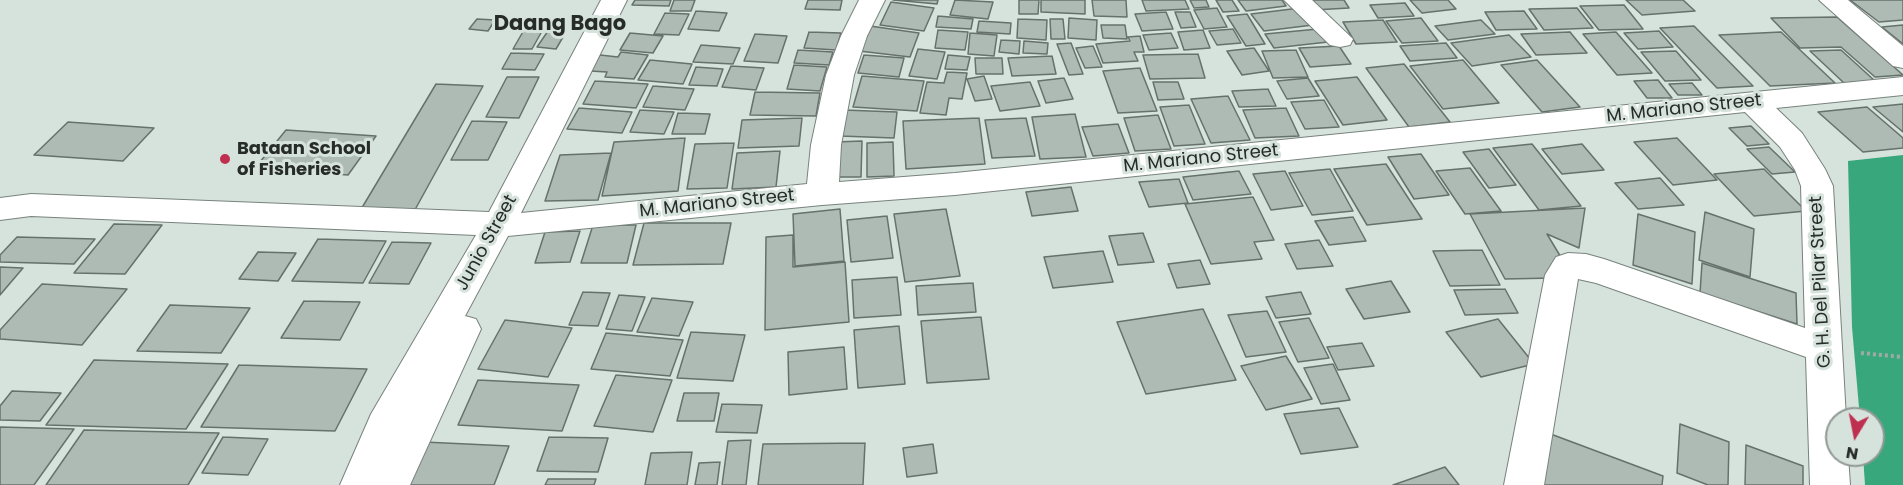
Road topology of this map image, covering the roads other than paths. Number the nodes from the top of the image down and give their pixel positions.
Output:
1 (614, 0) edge
2 (627, 0) edge
3 (872, 0) edge
4 (1297, 0) edge
5 (1832, 0) edge
6 (1340, 39) dead end
7 (1903, 60) edge
8 (1903, 86) edge
9 (1752, 102) junction
10 (822, 194) junction
11 (0, 208) edge
12 (506, 224) junction
13 (1840, 351) junction
14 (360, 485) edge
15 (390, 485) edge
16 (1524, 485) edge
17 (1830, 485) edge

1 - 12 street, Junio Street
2 - 12 street, Junio Street
3 - 10 street
4 - 6 street
5 - 7 street
8 - 9 street, M. Mariano Street
9 - 10 street, M. Mariano Street
9 - 13 street, G. H. Del Pilar Street
10 - 12 street, M. Mariano Street
11 - 12 street, M. Mariano Street
12 - 14 street, Junio Street
12 - 15 street, Junio Street
13 - 16 street
13 - 17 street, G. H. Del Pilar Street

